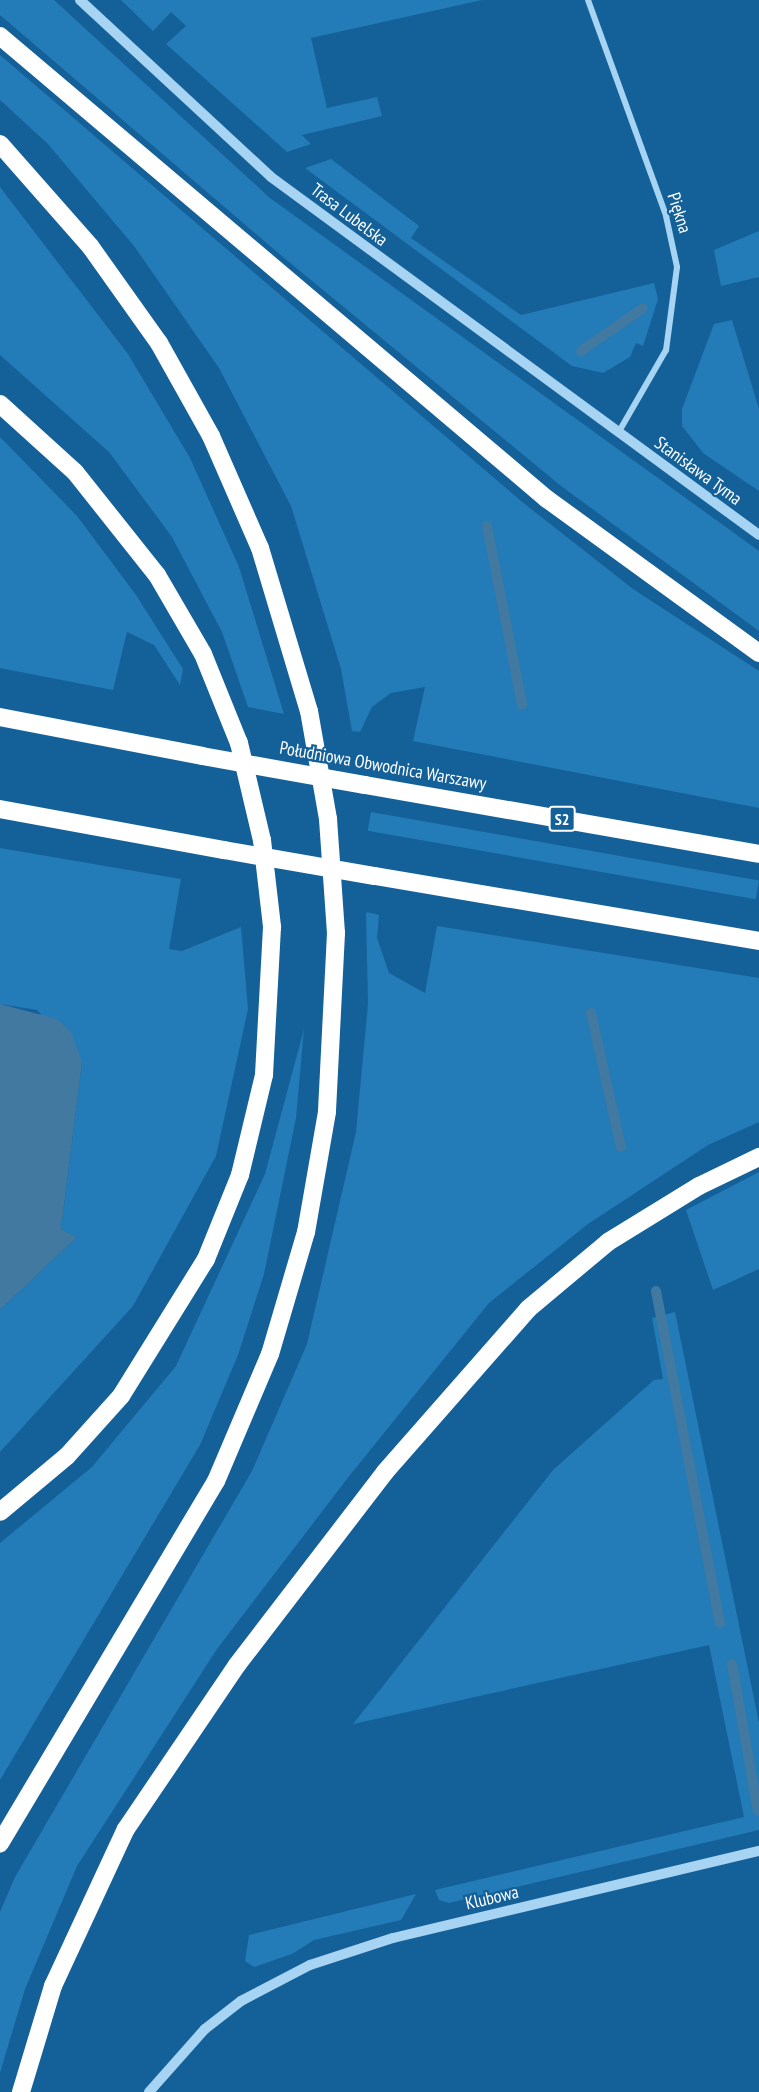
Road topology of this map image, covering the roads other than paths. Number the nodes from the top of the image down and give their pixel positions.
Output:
1 (80, 0) edge
2 (588, 0) edge
3 (0, 36) edge
4 (0, 144) edge
5 (0, 404) edge
6 (618, 433) junction
7 (759, 535) edge
8 (759, 653) edge
9 (0, 717) edge
10 (0, 809) edge
11 (759, 854) edge
12 (759, 941) edge
13 (759, 1157) edge
14 (0, 1512) edge
15 (0, 1844) edge
16 (759, 1851) edge
17 (21, 2092) edge
18 (149, 2092) edge

1 - 6 street, Trasa Lubelska
2 - 6 street, Piękna
3 - 8 highway
4 - 15 highway
5 - 14 highway
6 - 7 street, Stanisława Tyma
9 - 11 highway, Południowa Obwodnica Warszawy / S2, bridge
10 - 12 highway, bridge
13 - 17 highway
16 - 18 street, Klubowa

